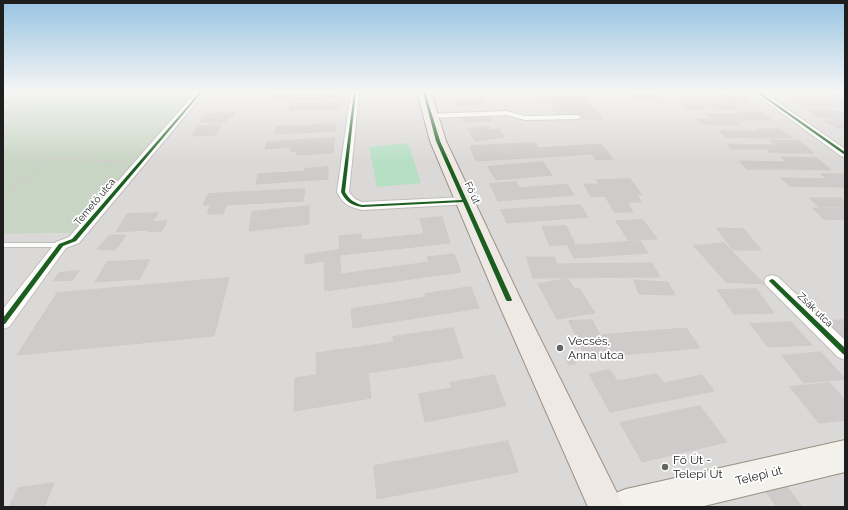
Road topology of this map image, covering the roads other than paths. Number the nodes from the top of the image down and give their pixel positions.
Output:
1 (181, 116) edge
2 (352, 116) edge
3 (430, 116) joint
4 (435, 116) edge
5 (517, 116) edge
6 (791, 116) edge
7 (578, 117) dead end
8 (845, 154) edge
9 (465, 201) junction
10 (3, 246) edge
11 (61, 246) junction
12 (772, 280) dead end
13 (3, 322) edge
14 (845, 352) edge
15 (845, 456) edge
16 (606, 507) edge
17 (626, 507) edge

1 - 11 street, Temető utca
2 - 9 street
3 - 4 lane
3 - 9 main road, Fő út
5 - 7 lane
6 - 8 street
9 - 16 main road, Fő út
10 - 11 lane
11 - 13 street, Temető utca
12 - 14 street, Zsák utca
15 - 17 main road, Telepi út

